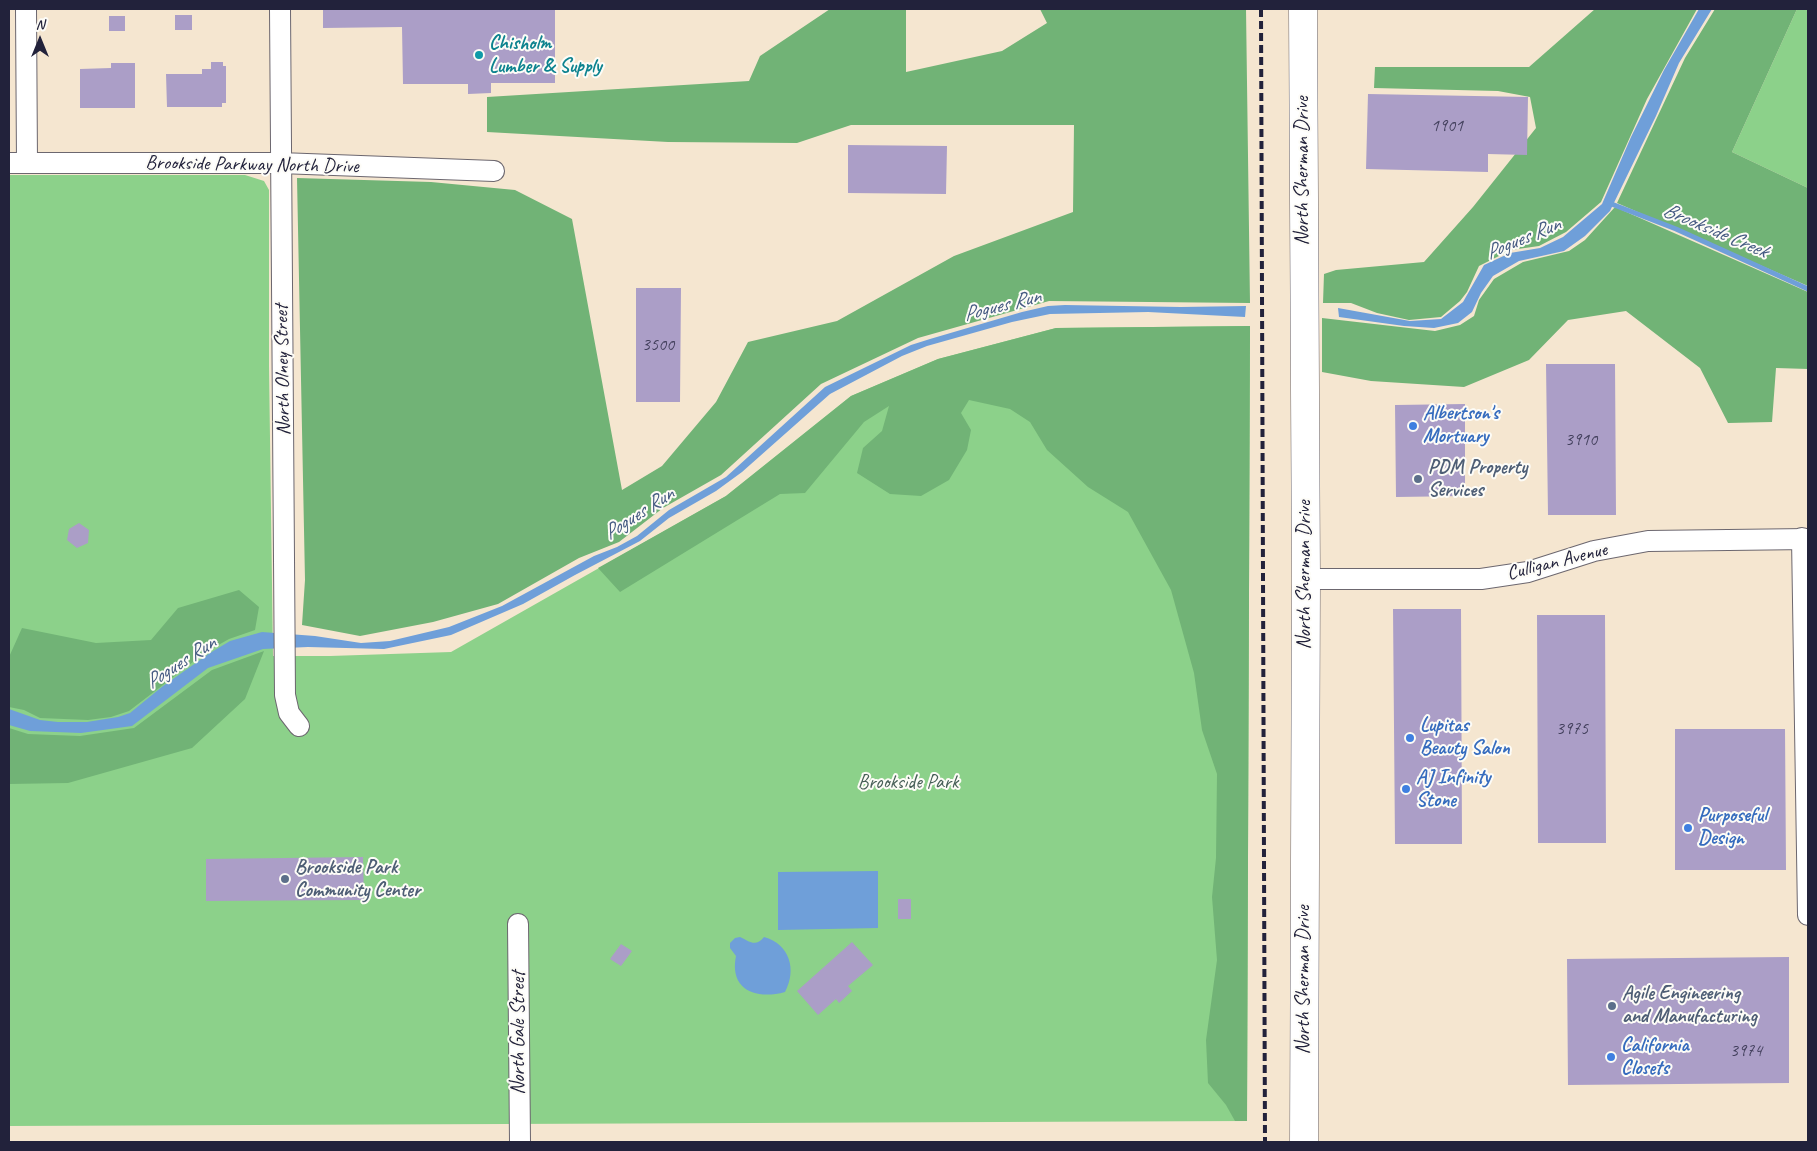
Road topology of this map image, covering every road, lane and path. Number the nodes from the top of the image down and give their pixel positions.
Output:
1 (26, 9) edge
2 (280, 9) edge
3 (1303, 9) edge
4 (18, 163) edge
5 (280, 163) junction
6 (494, 171) dead end
7 (1805, 539) edge
8 (1306, 579) junction
9 (299, 726) dead end
10 (1808, 915) edge
11 (518, 924) dead end
12 (520, 1142) edge
13 (1304, 1142) edge

1 - 4 street
2 - 5 street, North Olney Street
3 - 8 main road, North Sherman Drive
4 - 5 street, Brookside Parkway North Drive
5 - 6 street, Brookside Parkway North Drive
5 - 9 street, North Olney Street
7 - 8 street, Culligan Avenue
7 - 10 street
8 - 13 main road, North Sherman Drive
11 - 12 street, North Gale Street

